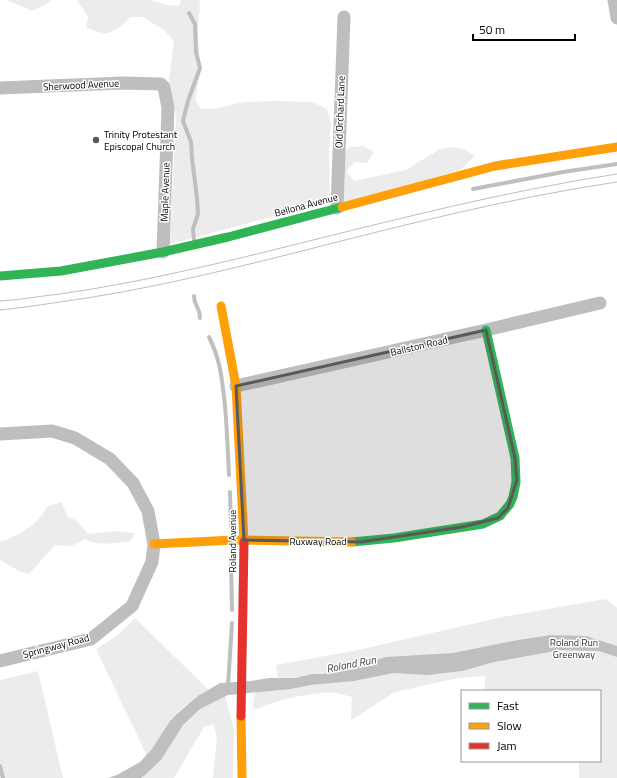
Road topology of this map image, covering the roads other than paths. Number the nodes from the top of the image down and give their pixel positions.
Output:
1 (614, 0) edge
2 (344, 17) dead end
3 (617, 18) edge
4 (161, 84) joint
5 (0, 88) edge
6 (617, 147) edge
7 (337, 208) junction
8 (163, 252) junction
9 (0, 276) edge
10 (600, 303) dead end
11 (221, 306) dead end
12 (486, 330) junction
13 (236, 386) junction
14 (0, 434) edge
15 (244, 540) junction
16 (154, 544) junction
17 (0, 661) edge
18 (242, 778) edge

1 - 3 street
2 - 7 street, Old Orchard Lane
4 - 5 street, Sherwood Avenue
4 - 8 street, Maple Avenue
6 - 7 street, Bellona Avenue
7 - 8 street, Bellona Avenue
8 - 9 street, Bellona Avenue
10 - 12 street, Ballston Road
11 - 13 street, Roland Avenue
12 - 13 street, Ballston Road
12 - 15 street, Ruxway Road
13 - 15 street, Roland Avenue
14 - 16 street
15 - 16 street, Ruxway Road
15 - 18 street, Roland Avenue
16 - 17 street, Springway Road

